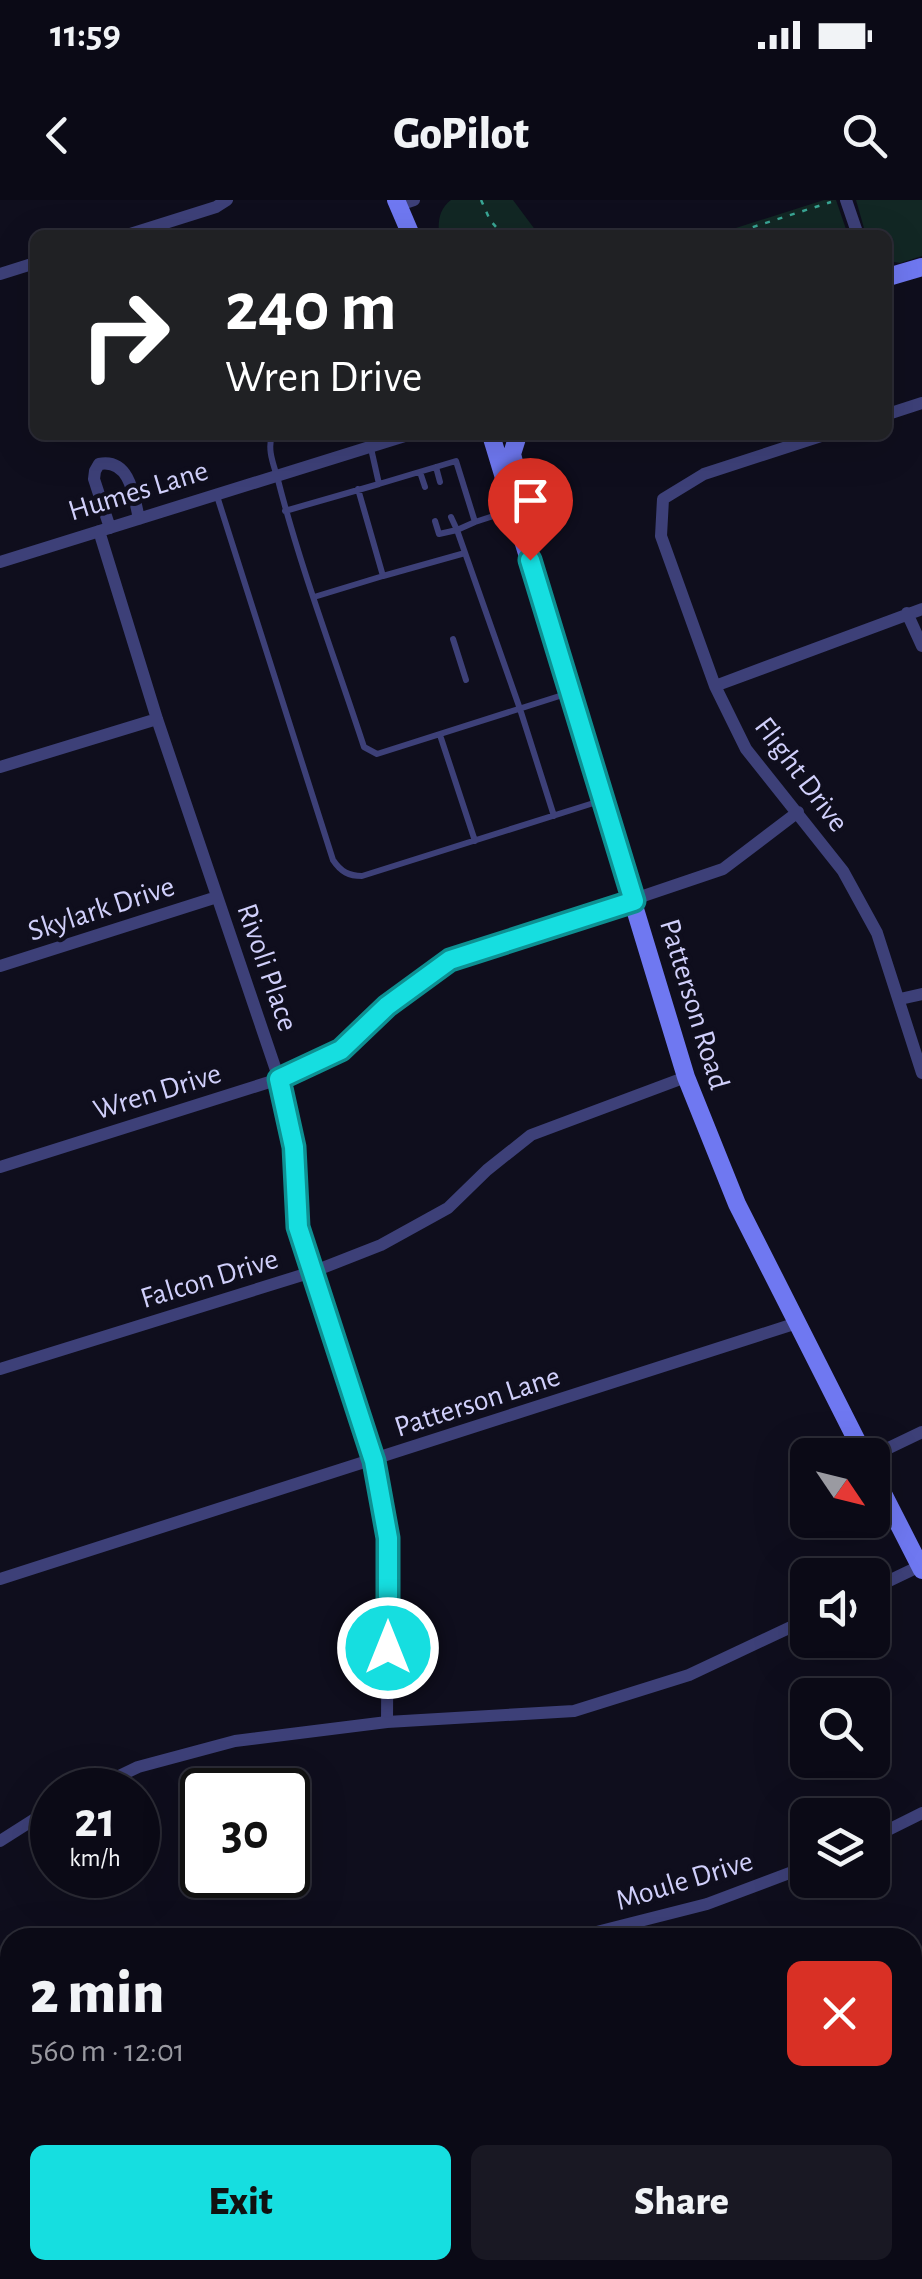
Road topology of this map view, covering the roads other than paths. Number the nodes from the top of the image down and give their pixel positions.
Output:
1 (227, 200) edge
2 (840, 201) edge
3 (403, 202) edge
4 (143, 230) edge
5 (410, 230) edge
6 (855, 230) edge
7 (30, 265) edge
8 (922, 267) edge
9 (0, 274) edge
10 (892, 276) edge
11 (922, 403) edge
12 (892, 413) edge
13 (270, 440) edge
14 (369, 440) edge
15 (493, 440) edge
16 (516, 440) edge
17 (809, 440) edge
18 (436, 467) junction
19 (420, 472) junction
20 (277, 476) junction
21 (440, 482) dead end
22 (379, 484) junction
23 (425, 487) dead end
24 (358, 489) junction
25 (216, 494) junction
26 (514, 510) junction
27 (286, 511) junction
28 (452, 517) dead end
29 (139, 518) junction
30 (435, 522) dead end
31 (474, 522) junction
32 (105, 530) junction
33 (457, 530) junction
34 (465, 552) junction
35 (530, 560) junction
36 (0, 562) edge
37 (383, 576) junction
38 (314, 597) junction
39 (922, 609) edge
40 (907, 614) junction
41 (453, 639) dead end
42 (922, 646) edge
43 (466, 680) dead end
44 (715, 686) junction
45 (570, 693) junction
46 (520, 709) junction
47 (157, 719) junction
48 (440, 735) junction
49 (0, 768) edge
50 (603, 800) junction
51 (798, 812) junction
52 (554, 816) junction
53 (474, 840) junction
54 (218, 897) junction
55 (634, 901) junction
56 (0, 966) edge
57 (922, 994) edge
58 (900, 999) junction
59 (922, 1074) edge
60 (686, 1076) junction
61 (279, 1079) junction
62 (0, 1167) edge
63 (312, 1272) junction
64 (797, 1324) junction
65 (0, 1369) edge
66 (922, 1432) edge
67 (855, 1438) edge
68 (890, 1447) edge
69 (374, 1461) junction
70 (890, 1507) edge
71 (920, 1566) edge
72 (0, 1579) edge
73 (890, 1580) edge
74 (790, 1628) edge
75 (387, 1722) junction
76 (138, 1768) edge
77 (922, 1813) edge
78 (30, 1822) edge
79 (890, 1829) edge
80 (0, 1840) edge
81 (790, 1873) edge
82 (613, 1928) edge

1 - 4 street
2 - 6 street
3 - 5 main road
7 - 9 street
8 - 10 main road
11 - 12 street
13 - 20 lane
14 - 20 street, Humes Lane
14 - 22 lane
15 - 26 main road, Patterson Road
16 - 35 main road
17 - 44 street, Flight Drive
18 - 19 lane
18 - 21 lane
18 - 31 lane
19 - 22 lane
19 - 23 lane
20 - 25 street, Humes Lane
20 - 27 lane
22 - 24 lane
24 - 27 lane
24 - 37 lane
25 - 29 street, Humes Lane
25 - 53 lane
26 - 31 lane
26 - 35 main road, Patterson Road
27 - 38 lane
28 - 33 lane
29 - 32 street, Humes Lane
29 - 32 street, Rivoli Place
30 - 33 lane
31 - 33 lane
32 - 36 street, Humes Lane
32 - 47 street, Rivoli Place
33 - 34 lane
34 - 37 lane
34 - 46 lane
35 - 45 main road, Patterson Road
37 - 38 lane
38 - 48 lane
39 - 40 street
40 - 42 street
40 - 44 street
41 - 43 lane
44 - 51 street, Flight Drive
45 - 46 lane
45 - 50 main road, Patterson Road
46 - 48 lane
46 - 52 lane
47 - 49 street
47 - 54 street, Rivoli Place
48 - 53 lane
50 - 52 lane
50 - 55 main road, Patterson Road
51 - 55 street, Wren Drive
51 - 58 street, Flight Drive
52 - 53 lane
54 - 56 street, Skylark Drive
54 - 61 street, Rivoli Place
55 - 60 main road, Patterson Road
55 - 61 street, Wren Drive
57 - 58 street
58 - 59 street, Flight Drive
60 - 63 street, Falcon Drive
60 - 64 main road, Patterson Road
61 - 62 street, Wren Drive
61 - 63 street, Rivoli Place
63 - 65 street, Falcon Drive
63 - 69 street, Rivoli Place
64 - 67 main road, Patterson Road
64 - 69 street, Patterson Lane
66 - 68 street
69 - 72 street, Patterson Lane
69 - 75 street, Rivoli Place
70 - 71 main road
71 - 73 street
74 - 75 street
75 - 76 street
77 - 79 street
78 - 80 street
81 - 82 street, Moule Drive

